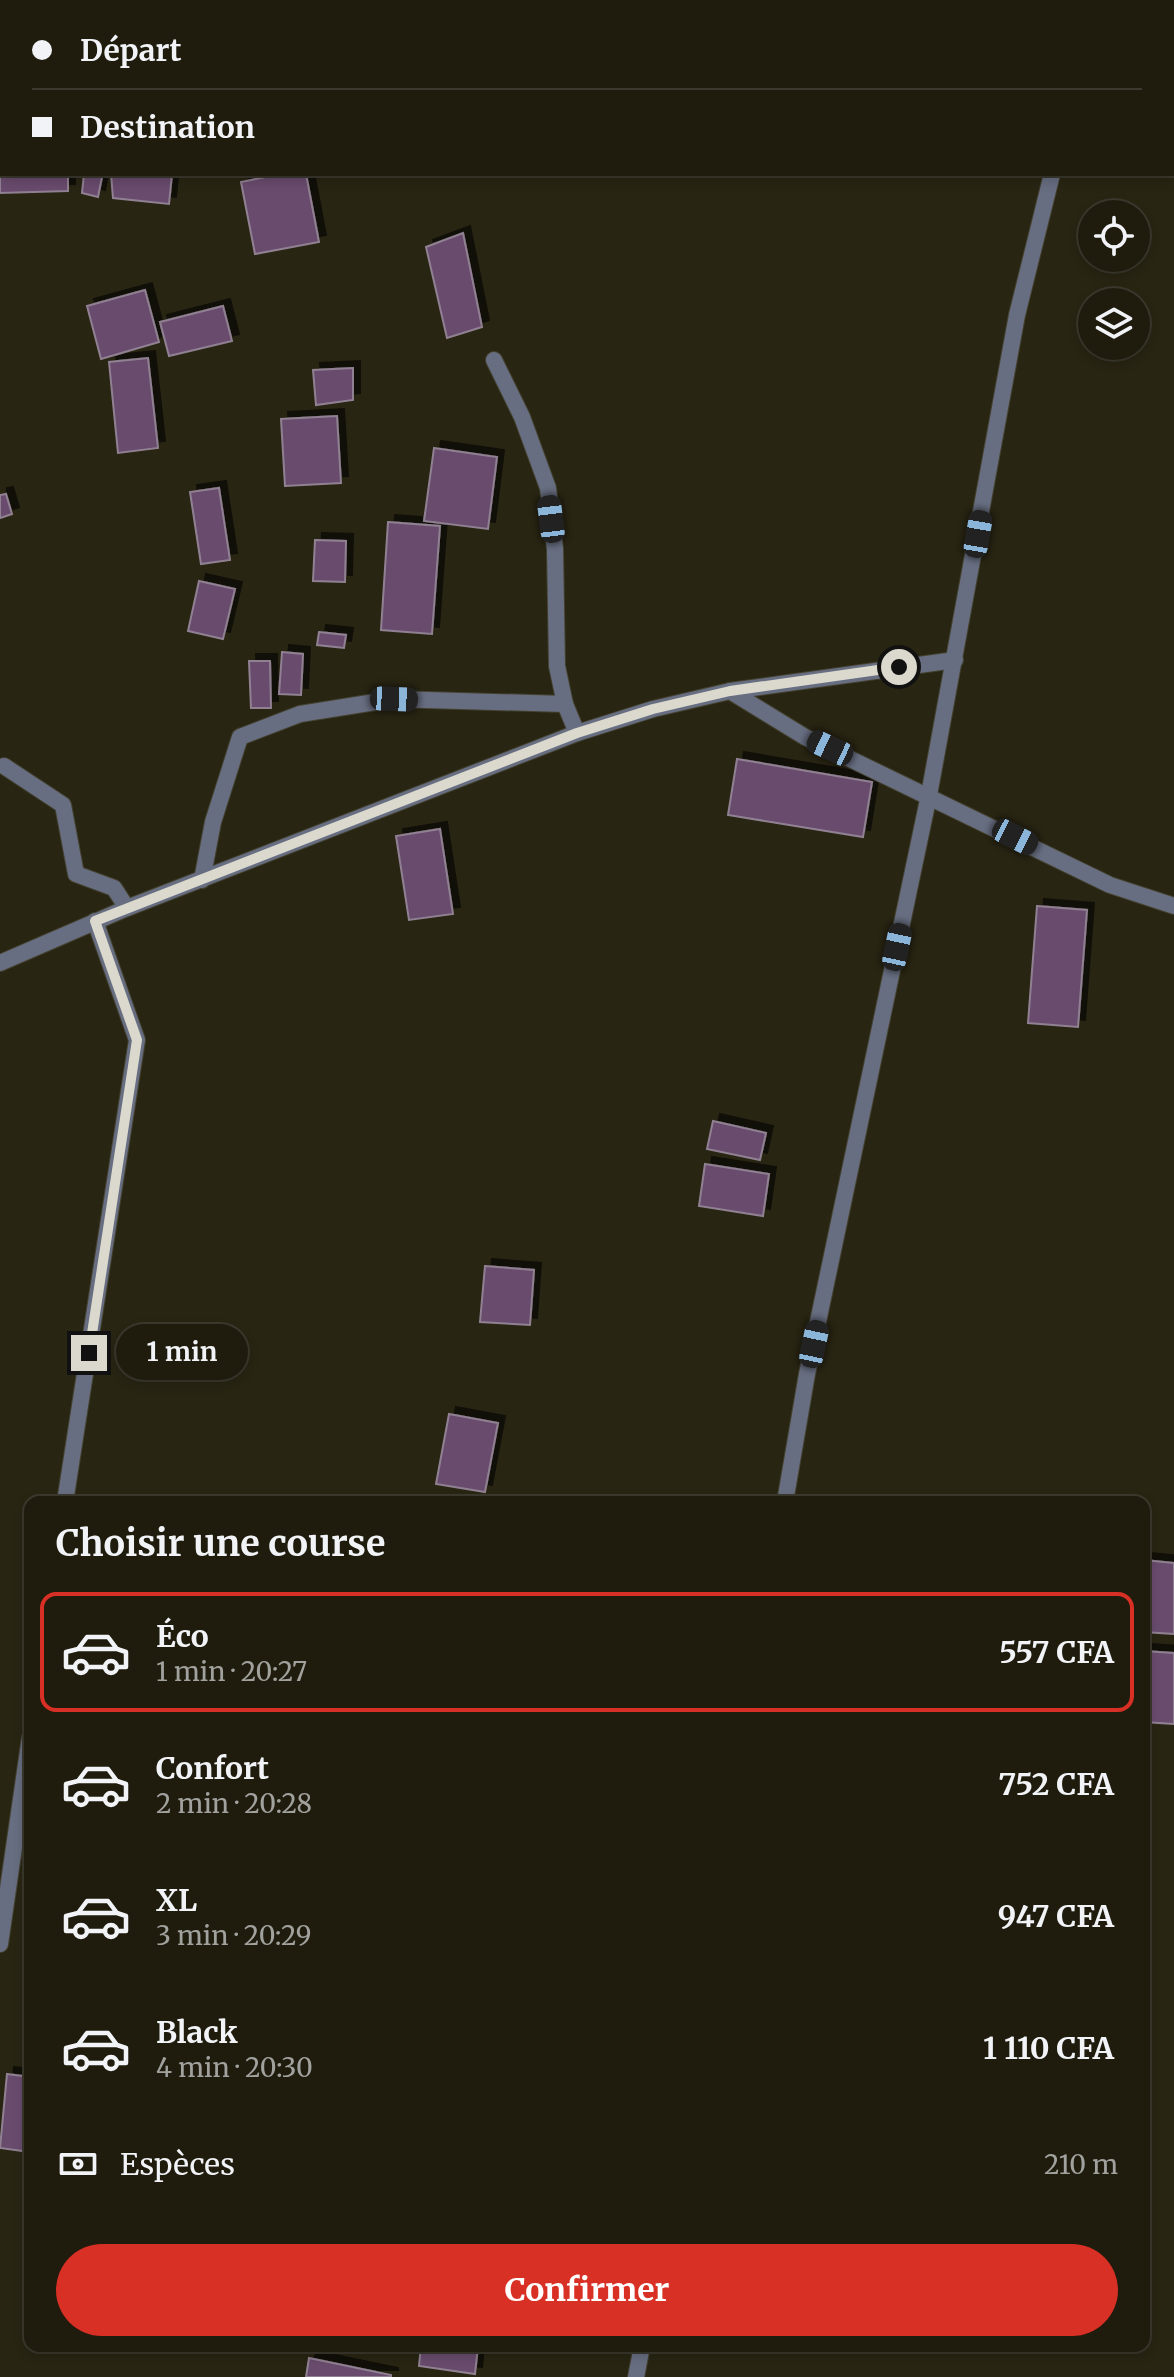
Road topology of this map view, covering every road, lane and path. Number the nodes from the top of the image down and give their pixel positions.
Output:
1 (1052, 176) edge
2 (494, 360) dead end
3 (955, 660) junction
4 (730, 691) junction
5 (565, 704) junction
6 (577, 733) junction
7 (4, 766) dead end
8 (929, 795) junction
9 (202, 880) junction
10 (1174, 906) edge
11 (127, 908) junction
12 (95, 921) junction
13 (0, 963) edge
14 (66, 1496) edge
15 (786, 1496) edge
16 (24, 1778) edge
17 (0, 1944) edge
18 (641, 2352) edge
19 (636, 2377) edge

1 - 3 street
2 - 5 street
3 - 4 street
3 - 8 street
4 - 6 street
4 - 8 street
5 - 6 street
5 - 9 street
6 - 9 street
7 - 11 street
8 - 10 street
8 - 15 street
9 - 11 street
11 - 12 street
12 - 13 street
12 - 14 street
16 - 17 street
18 - 19 street

